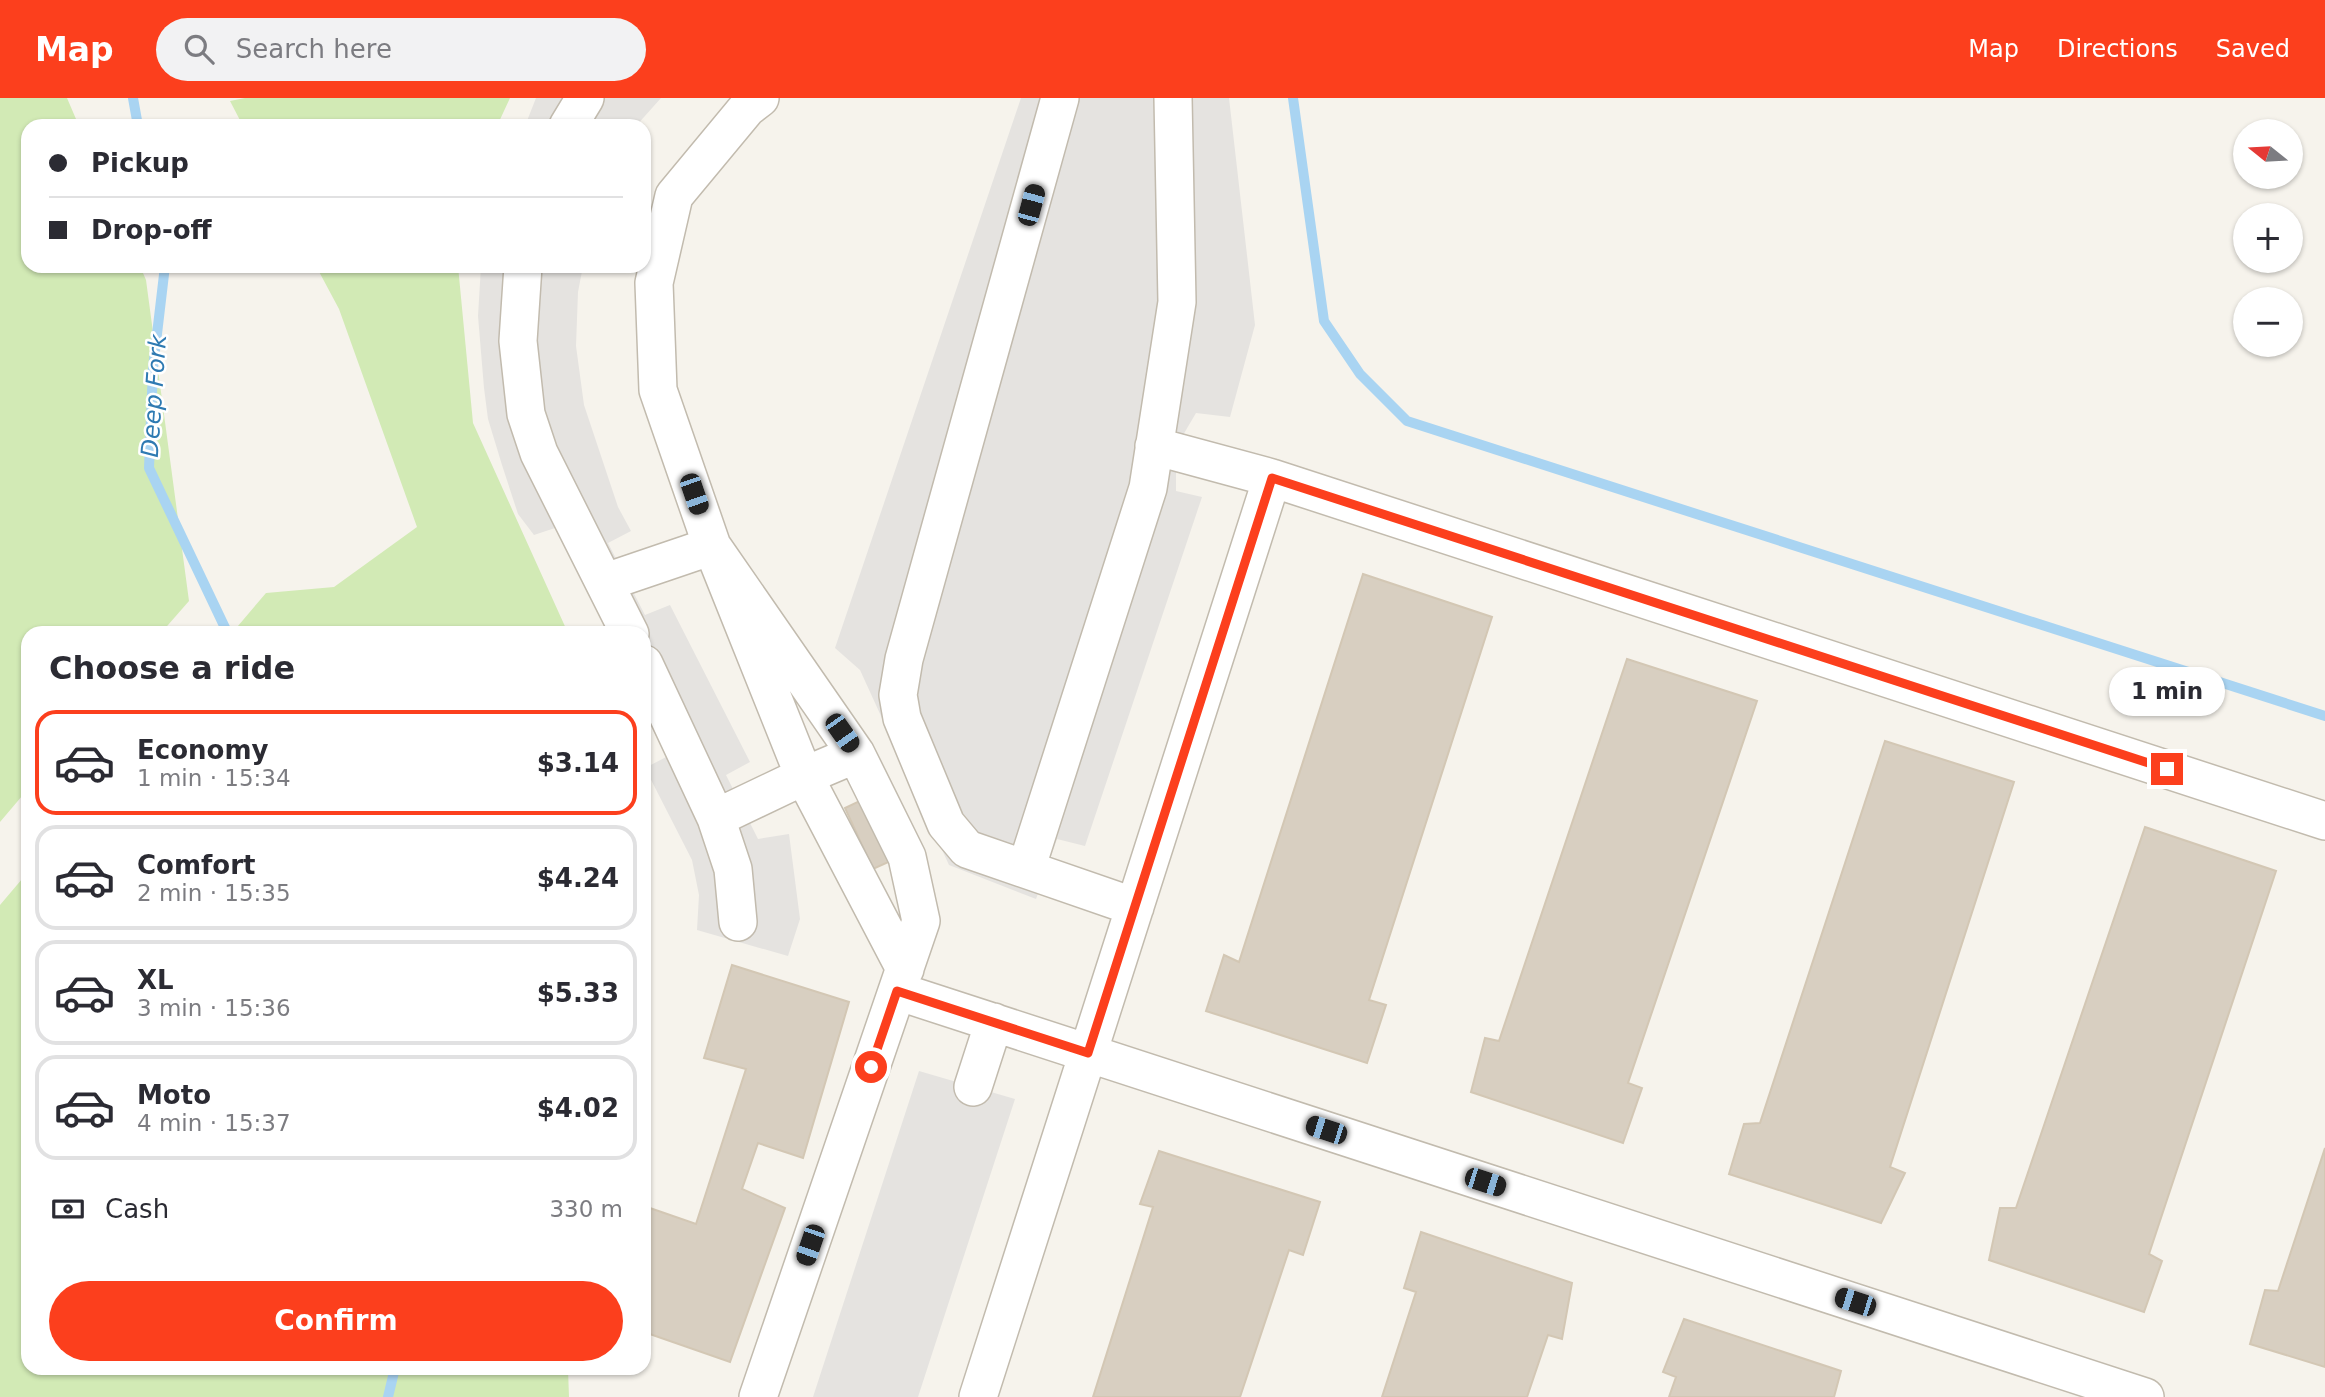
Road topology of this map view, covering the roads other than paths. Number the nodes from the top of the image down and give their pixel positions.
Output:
1 (585, 98) edge
2 (760, 98) edge
3 (1060, 98) edge
4 (1173, 98) edge
5 (572, 119) edge
6 (523, 273) edge
7 (1154, 446) junction
8 (1272, 478) junction
9 (712, 546) junction
10 (606, 582) junction
11 (626, 626) edge
12 (651, 679) edge
13 (856, 754) junction
14 (804, 776) junction
15 (716, 818) junction
16 (2325, 821) edge
17 (1026, 869) junction
18 (1135, 907) junction
19 (738, 922) dead end
20 (901, 980) junction
21 (994, 1022) junction
22 (1088, 1053) junction
23 (973, 1087) dead end
24 (758, 1397) edge
25 (978, 1397) edge
26 (2145, 1397) edge

1 - 5 lane
2 - 9 lane
3 - 17 lane
4 - 7 lane
6 - 10 lane
7 - 8 lane
7 - 17 lane
8 - 16 lane
8 - 18 lane
9 - 10 lane
9 - 13 lane
9 - 14 lane
10 - 11 lane
12 - 15 lane
13 - 14 lane
13 - 20 lane
14 - 15 lane
14 - 20 lane
15 - 19 lane
17 - 18 lane
18 - 22 lane
20 - 21 lane
20 - 24 lane
21 - 22 lane
21 - 23 lane
22 - 25 lane
22 - 26 lane

